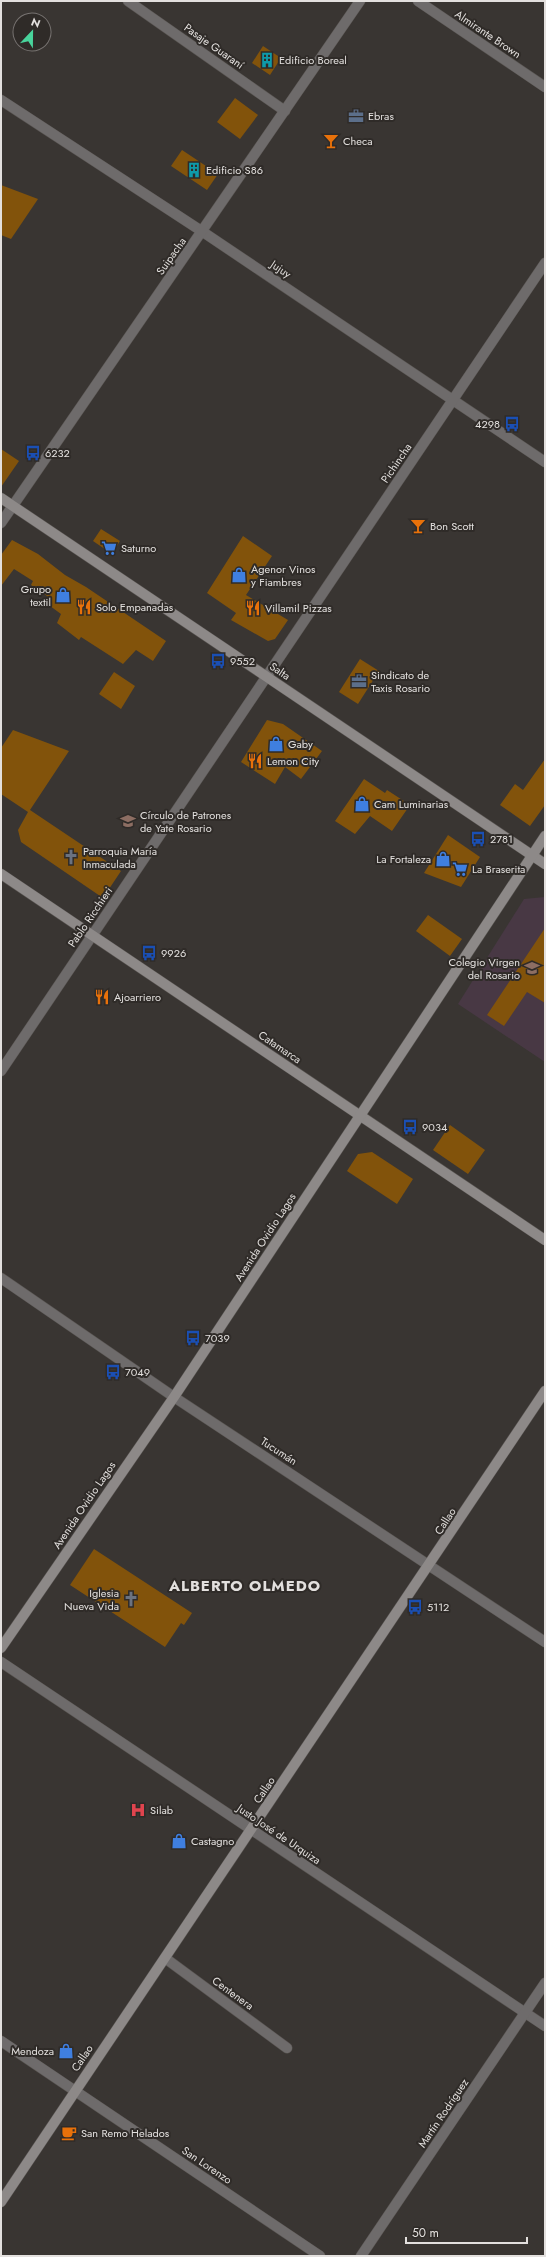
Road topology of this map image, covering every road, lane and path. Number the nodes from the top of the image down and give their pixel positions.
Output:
1 (128, 1) edge
2 (360, 1) edge
3 (418, 1) edge
4 (545, 88) edge
5 (1, 100) edge
6 (285, 111) junction
7 (203, 232) junction
8 (545, 263) edge
9 (453, 399) junction
10 (545, 462) edge
11 (1, 498) edge
12 (13, 506) junction
13 (1, 523) edge
14 (267, 676) junction
15 (545, 836) edge
16 (532, 855) junction
17 (545, 864) edge
18 (1, 874) edge
19 (92, 935) junction
20 (1, 1071) edge
21 (360, 1115) junction
22 (545, 1240) edge
23 (1, 1278) edge
24 (545, 1391) edge
25 (174, 1397) junction
26 (430, 1565) junction
27 (545, 1642) edge
28 (1, 1648) edge
29 (1, 1662) edge
30 (252, 1830) junction
31 (165, 1958) junction
32 (545, 1983) edge
33 (525, 2012) junction
34 (545, 2026) edge
35 (1, 2041) edge
36 (287, 2048) dead end
37 (74, 2090) junction
38 (1, 2202) edge
39 (320, 2256) edge
40 (361, 2256) edge

1 - 6 street, Pasaje Guaraní
2 - 6 street, Suipacha
3 - 4 street, Almirante Brown
5 - 7 street, Jujuy
6 - 7 street, Suipacha
7 - 9 street, Jujuy
7 - 12 street, Suipacha
8 - 9 street, Pichincha
9 - 10 street, Jujuy
9 - 14 street, Pichincha
11 - 12 main road, Salta
12 - 13 street, Suipacha
12 - 14 main road, Salta
14 - 16 main road, Salta
14 - 19 street, Pablo Ricchieri
15 - 16 main road, Avenida Ovidio Lagos
16 - 17 main road, Salta
16 - 21 main road, Avenida Ovidio Lagos
18 - 19 main road, Catamarca
19 - 20 street, Pablo Ricchieri
19 - 21 main road, Catamarca
21 - 22 main road, Catamarca
21 - 25 main road, Avenida Ovidio Lagos
23 - 25 street, Tucumán
24 - 26 main road, Callao
25 - 26 street, Tucumán
25 - 28 main road, Avenida Ovidio Lagos
26 - 27 street, Tucumán
26 - 30 main road, Callao
29 - 30 street, Justo José de Urquiza
30 - 31 main road, Callao
30 - 33 street, Justo José de Urquiza
31 - 36 street, Centenera
31 - 37 main road, Callao
32 - 33 street, Martín Rodríguez
33 - 34 street, Justo José de Urquiza
33 - 40 street, Martín Rodríguez
35 - 37 street, San Lorenzo
37 - 38 main road, Callao
37 - 39 street, San Lorenzo

